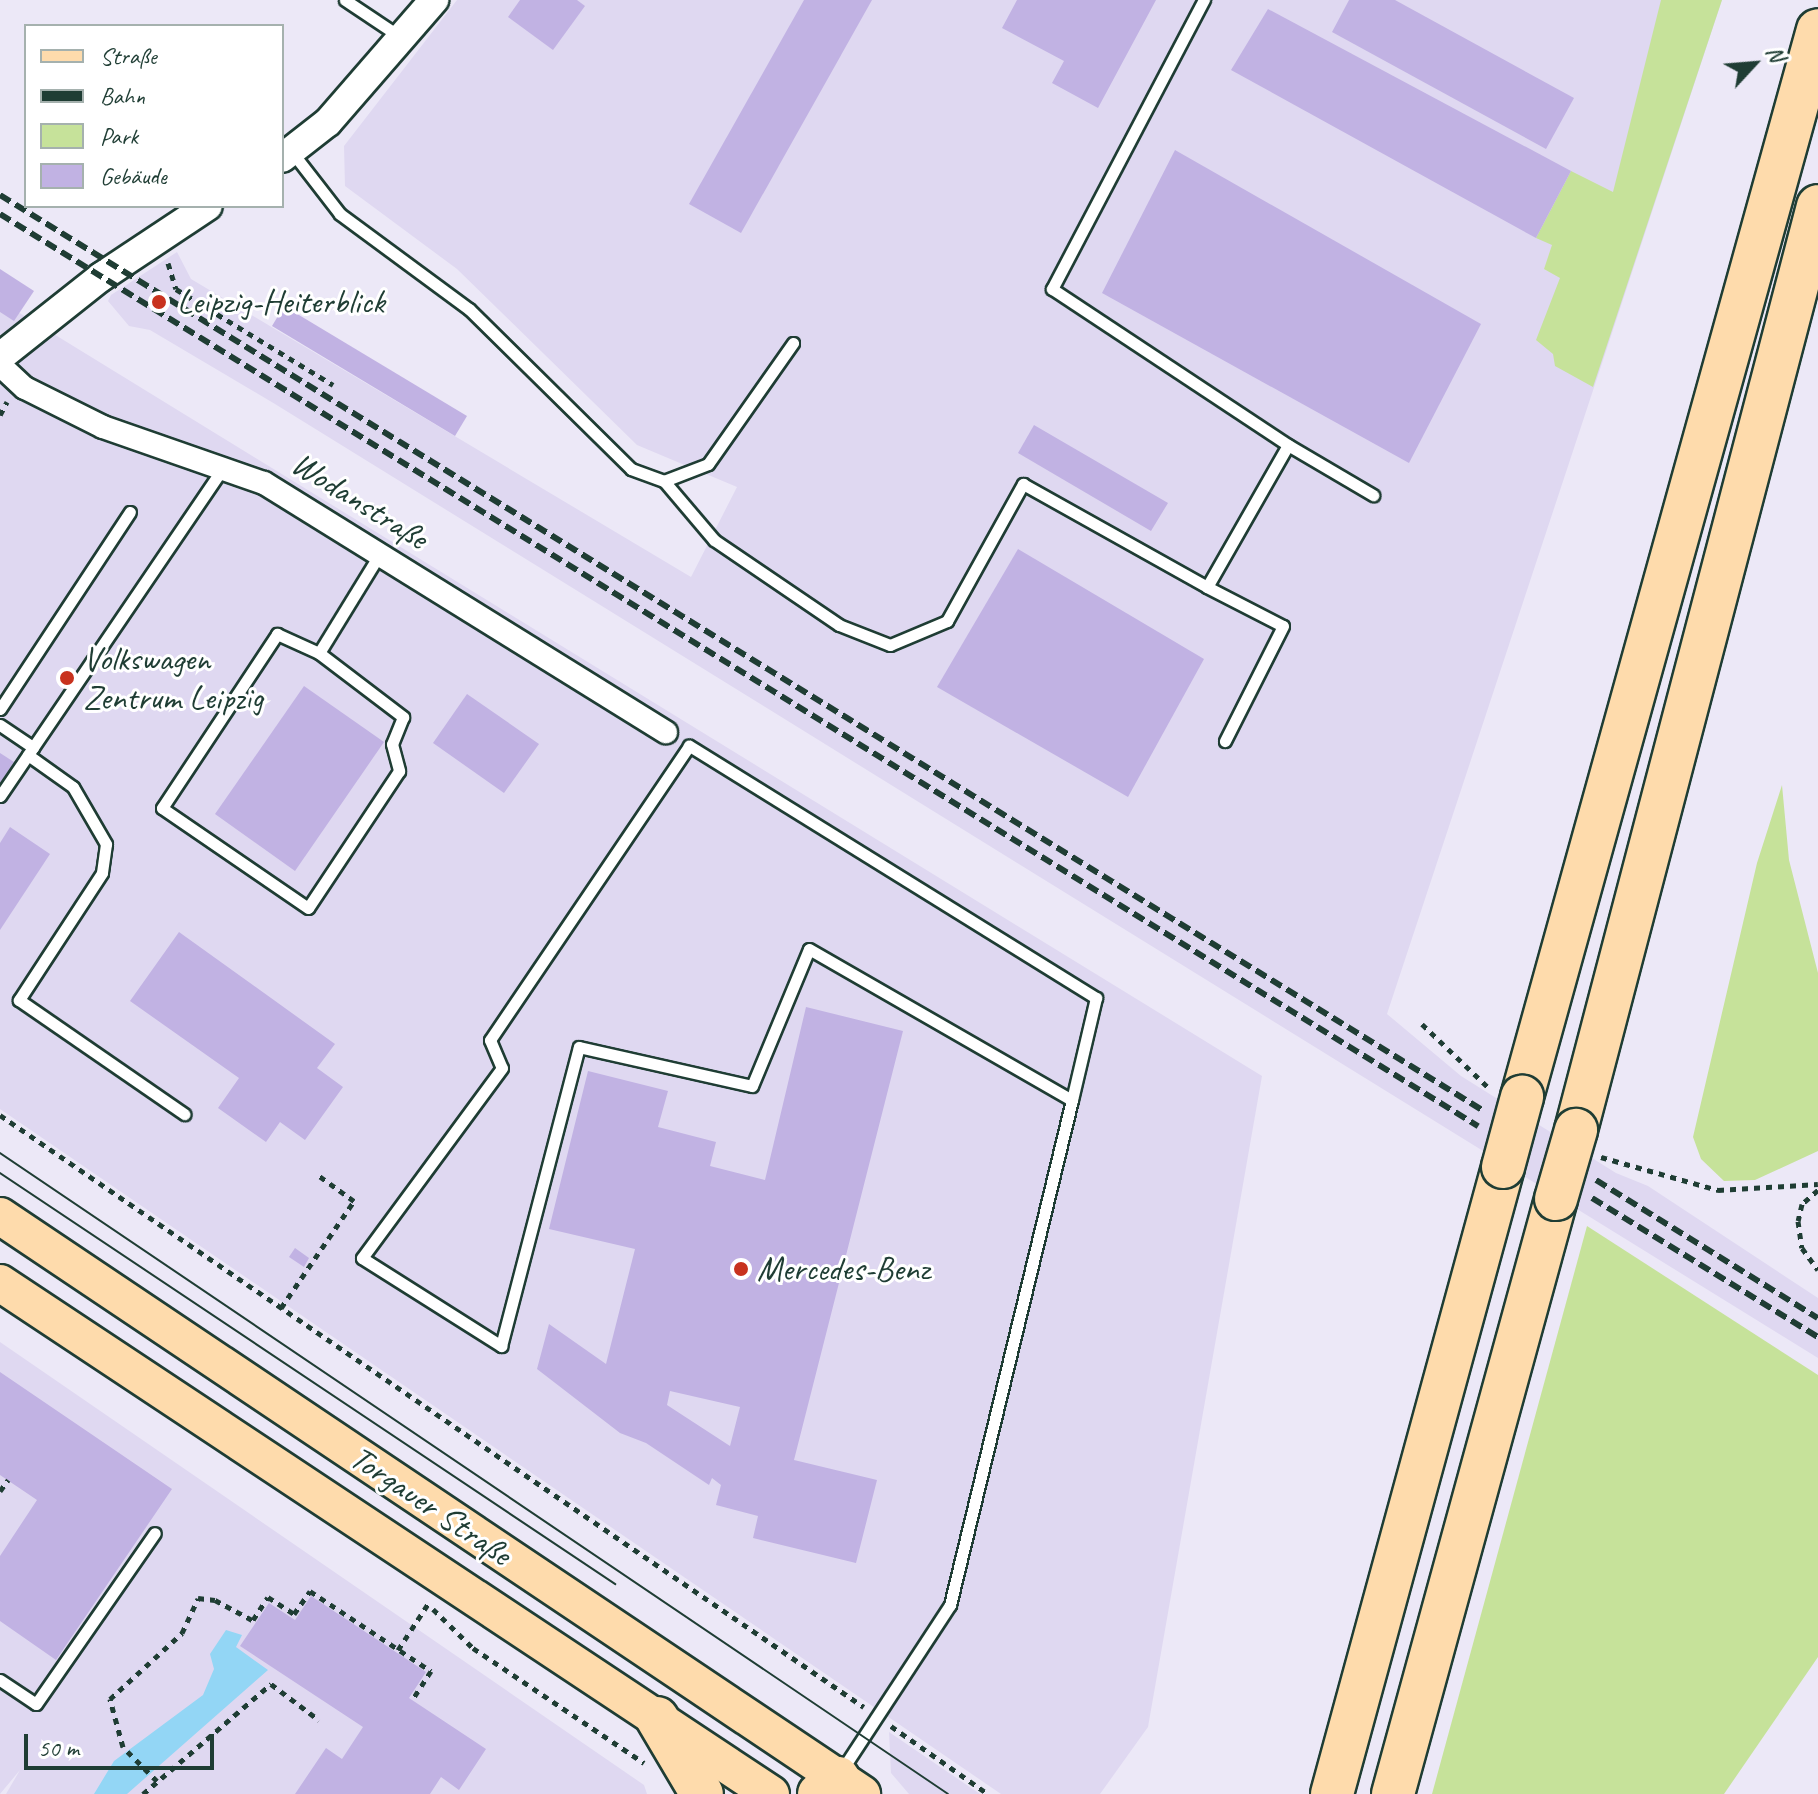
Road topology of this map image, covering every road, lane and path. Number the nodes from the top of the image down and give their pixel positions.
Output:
1 (345, 0) edge
2 (434, 0) edge
3 (1204, 0) edge
4 (1818, 30) edge
5 (402, 38) junction
6 (287, 155) edge
7 (1818, 206) edge
8 (205, 208) edge
9 (176, 289) dead end
10 (793, 343) dead end
11 (0, 357) edge
12 (0, 365) edge
13 (333, 385) dead end
14 (1288, 445) junction
15 (224, 467) junction
16 (664, 481) junction
17 (1373, 495) dead end
18 (130, 512) dead end
19 (379, 555) junction
20 (1207, 587) junction
21 (319, 653) junction
22 (0, 709) edge
23 (0, 725) edge
24 (666, 732) dead end
25 (1225, 741) dead end
26 (31, 751) junction
27 (0, 796) edge
28 (1422, 1024) dead end
29 (1506, 1093) junction
30 (1072, 1100) junction
31 (184, 1114) dead end
32 (0, 1115) edge
33 (1588, 1144) junction
34 (318, 1175) dead end
35 (1818, 1187) edge
36 (0, 1216) edge
37 (1818, 1270) edge
38 (0, 1283) edge
39 (281, 1308) junction
40 (8, 1480) dead end
41 (0, 1491) edge
42 (155, 1533) dead end
43 (428, 1604) dead end
44 (397, 1651) junction
45 (0, 1680) edge
46 (414, 1697) dead end
47 (876, 1715) junction
48 (657, 1718) junction
49 (319, 1720) dead end
50 (157, 1781) junction
51 (838, 1790) edge
52 (143, 1794) edge
53 (702, 1794) edge
54 (771, 1794) edge
55 (988, 1794) edge
56 (1332, 1794) edge
57 (1393, 1794) edge

1 - 5 lane
2 - 5 street
3 - 14 lane
4 - 29 highway
5 - 6 street
6 - 16 lane
7 - 33 highway
8 - 11 street
9 - 13 path
10 - 16 lane
12 - 15 street, Wodanstraße
14 - 17 lane
14 - 20 lane
15 - 19 street, Wodanstraße
15 - 26 lane
16 - 20 lane
18 - 22 lane
19 - 21 lane
19 - 24 street, Wodanstraße
20 - 25 lane
21 - 21 lane
23 - 26 lane
26 - 27 lane
26 - 31 lane
28 - 29 path
29 - 56 highway, bridge
30 - 30 lane
30 - 47 lane
32 - 39 path
33 - 35 path
33 - 57 highway, bridge
34 - 39 path
35 - 37 path
36 - 51 main road, Torgauer Straße
38 - 48 main road, Torgauer Straße
39 - 47 path
40 - 41 path
42 - 45 lane
43 - 44 path
44 - 46 path
44 - 50 path
47 - 51 lane
47 - 55 path
48 - 53 highway
48 - 54 main road, Torgauer Straße
49 - 50 path
50 - 52 path

